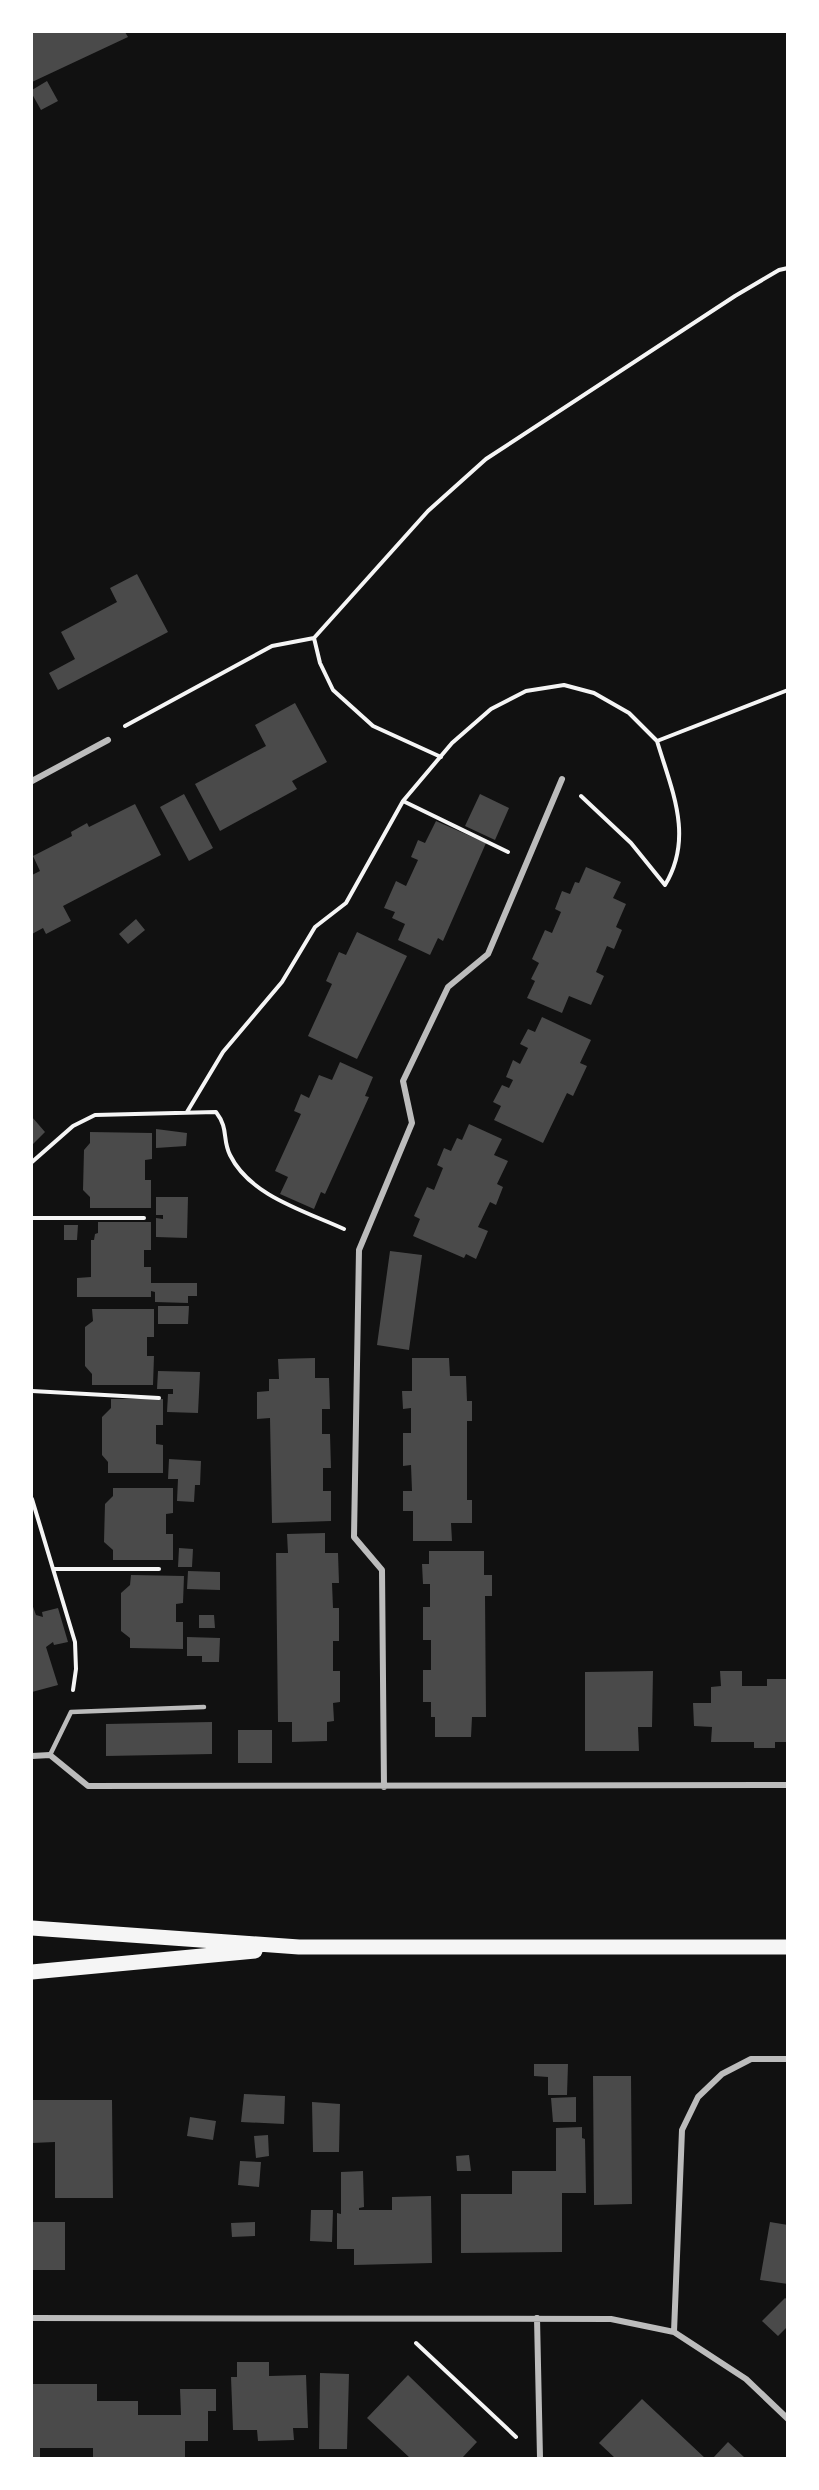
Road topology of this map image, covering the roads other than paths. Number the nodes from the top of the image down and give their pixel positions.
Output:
1 (108, 740) road end
2 (562, 779) road end
3 (32, 781) edge
4 (204, 1707) dead end
5 (50, 1755) junction
6 (32, 1756) edge
7 (788, 1785) edge
8 (384, 1787) junction
9 (32, 1928) edge
10 (298, 1947) junction
11 (788, 1947) edge
12 (32, 1972) edge
13 (788, 2059) edge
14 (32, 2318) edge
15 (537, 2318) junction
16 (674, 2332) junction
17 (788, 2419) edge
18 (540, 2458) edge

1 - 3 street
2 - 8 street
4 - 5 lane
5 - 6 street
5 - 8 street
7 - 8 street
9 - 10 main road
10 - 11 main road
10 - 12 main road
13 - 16 street
14 - 15 street
15 - 16 street
15 - 18 street
16 - 17 street

